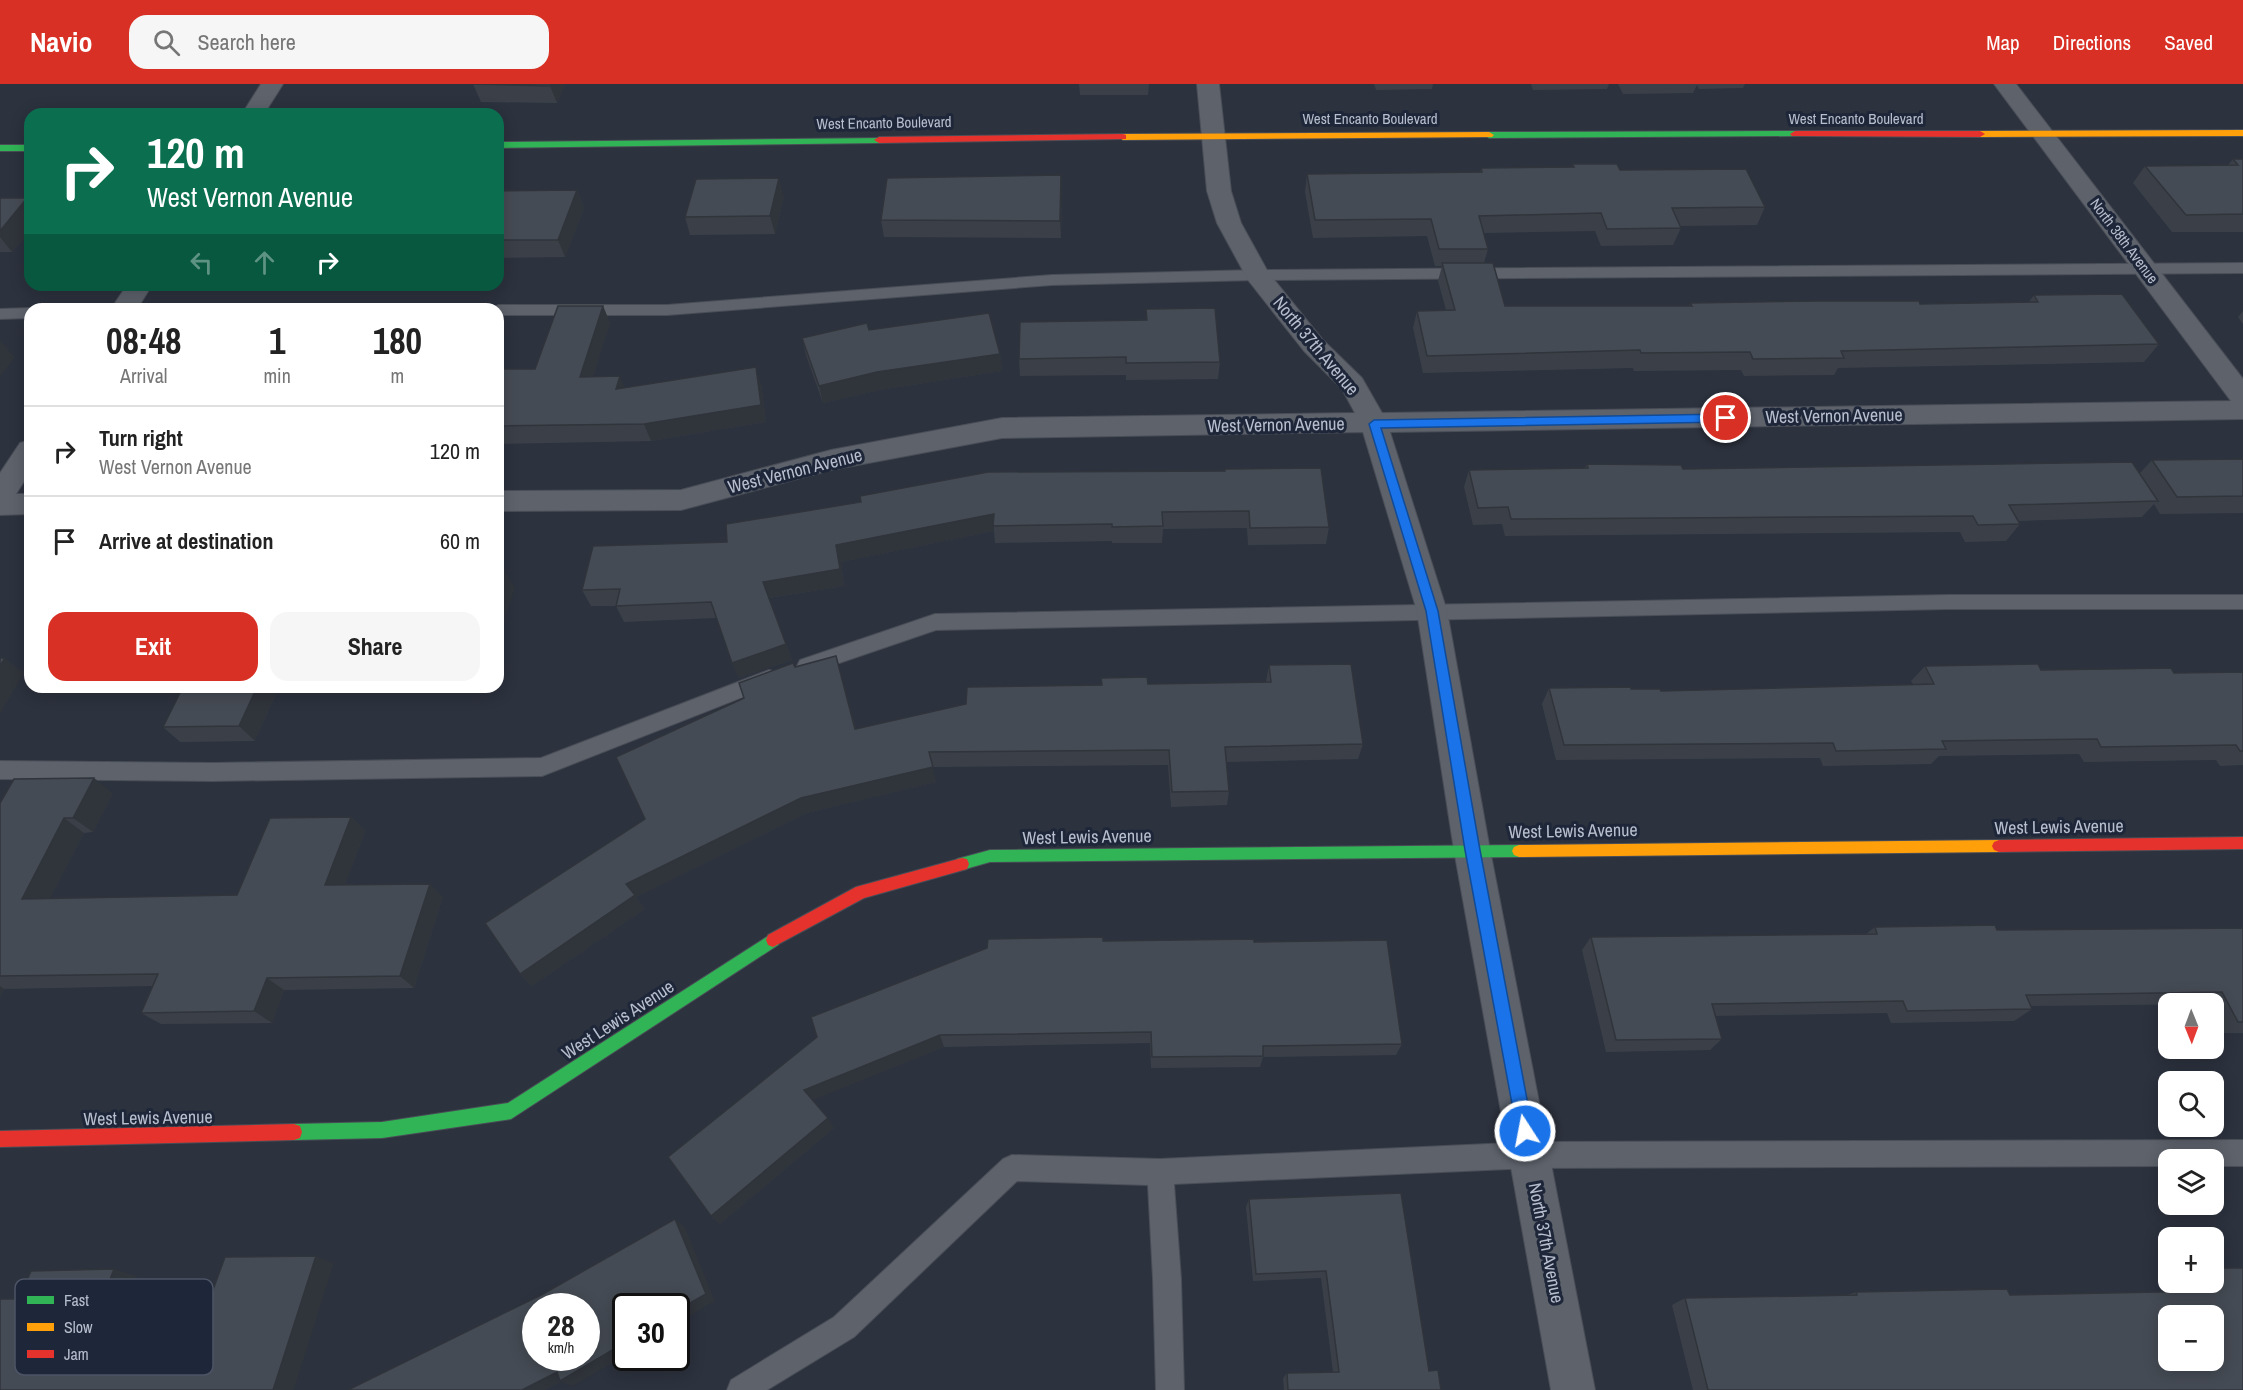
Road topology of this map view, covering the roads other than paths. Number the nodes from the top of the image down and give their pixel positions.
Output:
1 (272, 84) edge
2 (1208, 84) edge
3 (2005, 84) edge
4 (257, 108) edge
5 (2243, 133) edge
6 (2043, 135) junction
7 (1212, 136) junction
8 (504, 145) edge
9 (0, 148) edge
10 (24, 148) edge
11 (2243, 268) edge
12 (2146, 269) junction
13 (1257, 275) junction
14 (504, 310) edge
15 (24, 313) edge
16 (0, 314) edge
17 (2243, 398) edge
18 (2243, 410) edge
19 (1374, 424) junction
20 (24, 459) edge
21 (0, 495) edge
22 (504, 501) edge
23 (24, 504) edge
24 (0, 505) edge
25 (2243, 602) edge
26 (1432, 611) junction
27 (0, 770) edge
28 (2243, 843) edge
29 (1472, 850) junction
30 (0, 1139) edge
31 (2243, 1153) edge
32 (1529, 1155) junction
33 (1160, 1172) junction
34 (741, 1390) edge
35 (1170, 1390) edge
36 (1573, 1390) edge

1 - 4 street
2 - 7 street, North 37th Avenue
3 - 6 street, North 38th Avenue
5 - 6 street, West Encanto Boulevard
6 - 7 street, West Encanto Boulevard
6 - 12 street, North 38th Avenue
7 - 8 street, West Encanto Boulevard
7 - 13 street, North 37th Avenue
9 - 10 street
11 - 12 lane
12 - 13 lane
12 - 17 street, North 38th Avenue
13 - 14 lane
13 - 19 street, North 37th Avenue
15 - 16 lane
18 - 19 street, West Vernon Avenue
19 - 22 street, West Vernon Avenue
19 - 26 street, North 37th Avenue
20 - 21 street
23 - 24 street
25 - 26 lane
26 - 27 lane
26 - 29 street, North 37th Avenue
28 - 29 street, West Lewis Avenue
29 - 30 street, West Lewis Avenue
29 - 32 street, North 37th Avenue
31 - 32 lane
32 - 33 lane
32 - 36 street, North 37th Avenue
33 - 34 lane
33 - 35 lane

